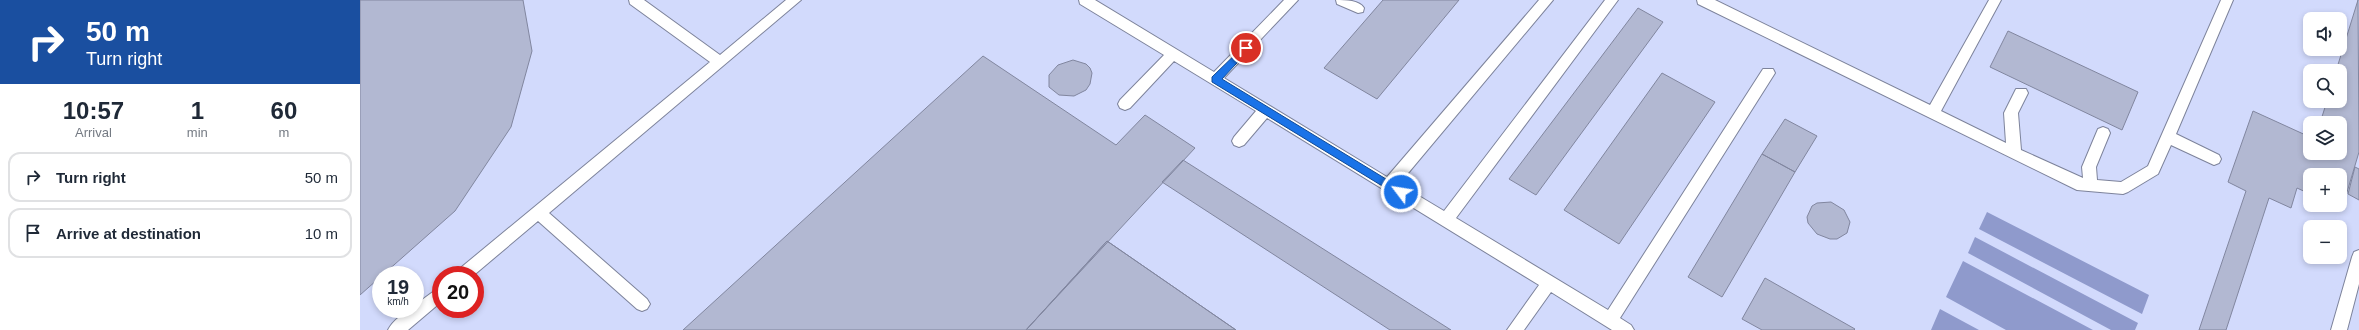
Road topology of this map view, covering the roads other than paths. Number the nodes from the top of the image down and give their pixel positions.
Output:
1 (635, 0) edge
2 (795, 0) edge
3 (1085, 0) edge
4 (1342, 0) edge
5 (1547, 0) edge
6 (1612, 0) edge
7 (1704, 0) edge
8 (1995, 0) edge
9 (2227, 0) edge
10 (1286, 2) edge
11 (1358, 8) dead end
12 (1173, 54) junction
13 (720, 62) junction
14 (1768, 73) dead end
15 (1216, 79) junction
16 (2021, 93) dead end
17 (1125, 104) dead end
18 (1266, 110) junction
19 (1933, 114) junction
20 (2104, 133) dead end
21 (2167, 136) junction
22 (1239, 142) dead end
23 (2014, 153) junction
24 (2214, 159) dead end
25 (1390, 186) junction
26 (2091, 186) junction
27 (538, 212) junction
28 (1446, 220) junction
29 (2359, 257) edge
30 (474, 266) edge
31 (1549, 283) junction
32 (432, 300) edge
33 (642, 304) dead end
34 (1610, 320) junction
35 (396, 330) edge
36 (1515, 330) edge
37 (1626, 330) edge
38 (2339, 330) edge

1 - 13 lane
2 - 13 lane
3 - 12 lane
4 - 11 lane
5 - 25 lane
6 - 28 lane
7 - 19 lane
8 - 19 lane
9 - 21 lane
10 - 15 lane
12 - 15 lane
12 - 17 lane
13 - 27 lane
14 - 34 lane
15 - 18 lane
16 - 23 lane
18 - 22 lane
18 - 25 lane
19 - 23 lane
20 - 26 lane
21 - 24 lane
21 - 26 lane
23 - 26 lane
25 - 28 lane
27 - 30 lane
27 - 33 lane
28 - 31 lane
29 - 38 lane
31 - 34 lane
31 - 36 lane
32 - 35 lane
34 - 37 lane

